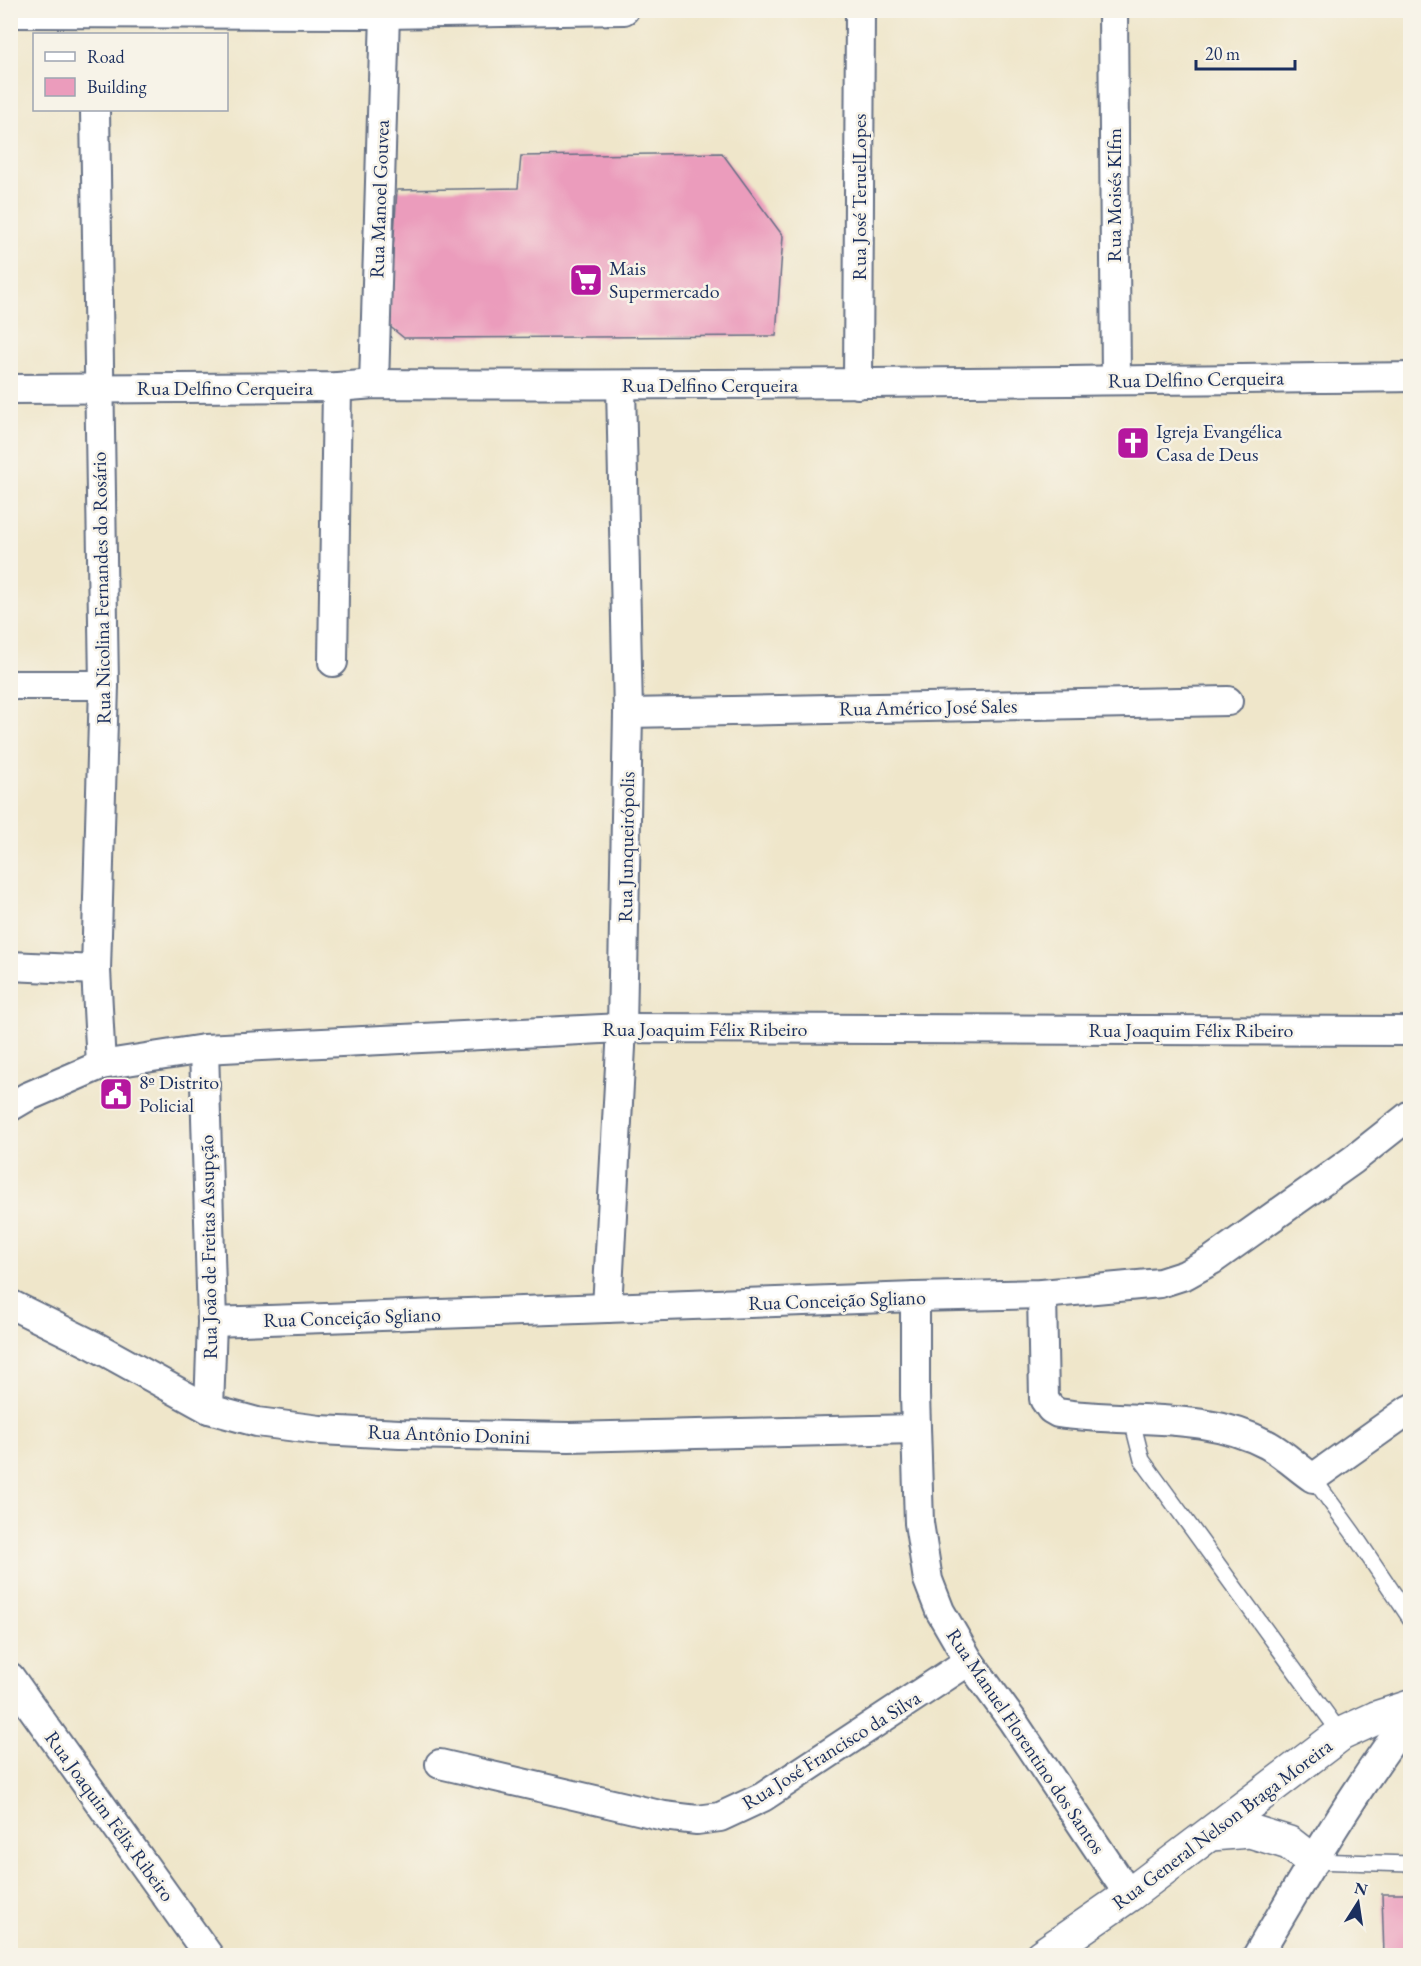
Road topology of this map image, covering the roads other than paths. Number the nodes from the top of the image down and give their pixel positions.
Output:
1 (624, 10) edge
2 (1113, 10) edge
3 (10, 13) edge
4 (385, 14) junction
5 (866, 14) edge
6 (94, 20) edge
7 (95, 111) edge
8 (1410, 377) edge
9 (1116, 380) junction
10 (374, 384) junction
11 (858, 384) junction
12 (621, 386) junction
13 (337, 387) junction
14 (10, 389) edge
15 (99, 389) junction
16 (333, 662) dead end
17 (10, 685) edge
18 (104, 685) junction
19 (1228, 701) dead end
20 (628, 713) junction
21 (10, 966) edge
22 (96, 970) junction
23 (622, 1028) junction
24 (1410, 1031) edge
25 (204, 1049) junction
26 (101, 1065) junction
27 (10, 1107) edge
28 (1410, 1115) edge
29 (1042, 1294) junction
30 (915, 1297) junction
31 (10, 1304) edge
32 (607, 1308) junction
33 (212, 1322) junction
34 (208, 1409) junction
35 (1410, 1409) edge
36 (1131, 1417) junction
37 (915, 1429) junction
38 (1313, 1478) junction
39 (1410, 1618) edge
40 (969, 1661) junction
41 (10, 1677) edge
42 (1410, 1707) edge
43 (1410, 1716) edge
44 (1341, 1734) junction
45 (440, 1764) dead end
46 (1211, 1834) junction
47 (1312, 1861) junction
48 (1410, 1864) edge
49 (1130, 1895) junction
50 (209, 1956) edge
51 (1041, 1956) edge
52 (1257, 1956) edge

1 - 4 street
2 - 9 street, Rua Moisés Klfm
3 - 6 street
4 - 6 street
4 - 10 street, Rua Manoel Gouvea
5 - 11 street, Rua José TeruelLopes
7 - 15 street, Rua Nicolina Fernandes do Rosário
8 - 9 street, Rua Delfino Cerqueira
9 - 11 street, Rua Delfino Cerqueira
10 - 12 street, Rua Delfino Cerqueira
10 - 13 street, Rua Delfino Cerqueira
11 - 12 street, Rua Delfino Cerqueira
12 - 20 street, Rua Junqueirópolis
13 - 15 street, Rua Delfino Cerqueira
13 - 16 street
14 - 15 street, Rua Delfino Cerqueira
15 - 18 street, Rua Nicolina Fernandes do Rosário
17 - 18 street
18 - 22 street, Rua Nicolina Fernandes do Rosário
19 - 20 street, Rua Américo José Sales
20 - 23 street, Rua Junqueirópolis
21 - 22 street
22 - 26 street, Rua Nicolina Fernandes do Rosário
23 - 24 street, Rua Joaquim Félix Ribeiro
23 - 25 street, Rua Joaquim Félix Ribeiro
23 - 32 street, Rua Junqueirópolis
25 - 26 street, Rua Joaquim Félix Ribeiro
25 - 33 street, Rua João de Freitas Assupção
26 - 27 street, Rua Joaquim Félix Ribeiro
28 - 29 street, Rua Conceição Sgliano
29 - 30 street, Rua Conceição Sgliano
29 - 36 street
30 - 32 street, Rua Conceição Sgliano
30 - 37 street, Rua Manuel Florentino dos Santos
31 - 34 street, Rua Antônio Donini
32 - 33 street, Rua Conceição Sgliano
33 - 34 street, Rua João de Freitas Assupção
34 - 37 street, Rua Antônio Donini
35 - 38 street
36 - 38 street
36 - 44 lane
37 - 40 street, Rua Manuel Florentino dos Santos
38 - 39 lane
40 - 45 street, Rua José Francisco da Silva
40 - 49 street, Rua Manuel Florentino dos Santos
41 - 50 street, Rua Joaquim Félix Ribeiro
42 - 44 street, Rua General Nelson Braga Moreira
43 - 47 street
44 - 46 street, Rua General Nelson Braga Moreira
46 - 47 street
46 - 49 street, Rua General Nelson Braga Moreira
47 - 48 lane
47 - 52 street
49 - 51 street, Rua General Nelson Braga Moreira

